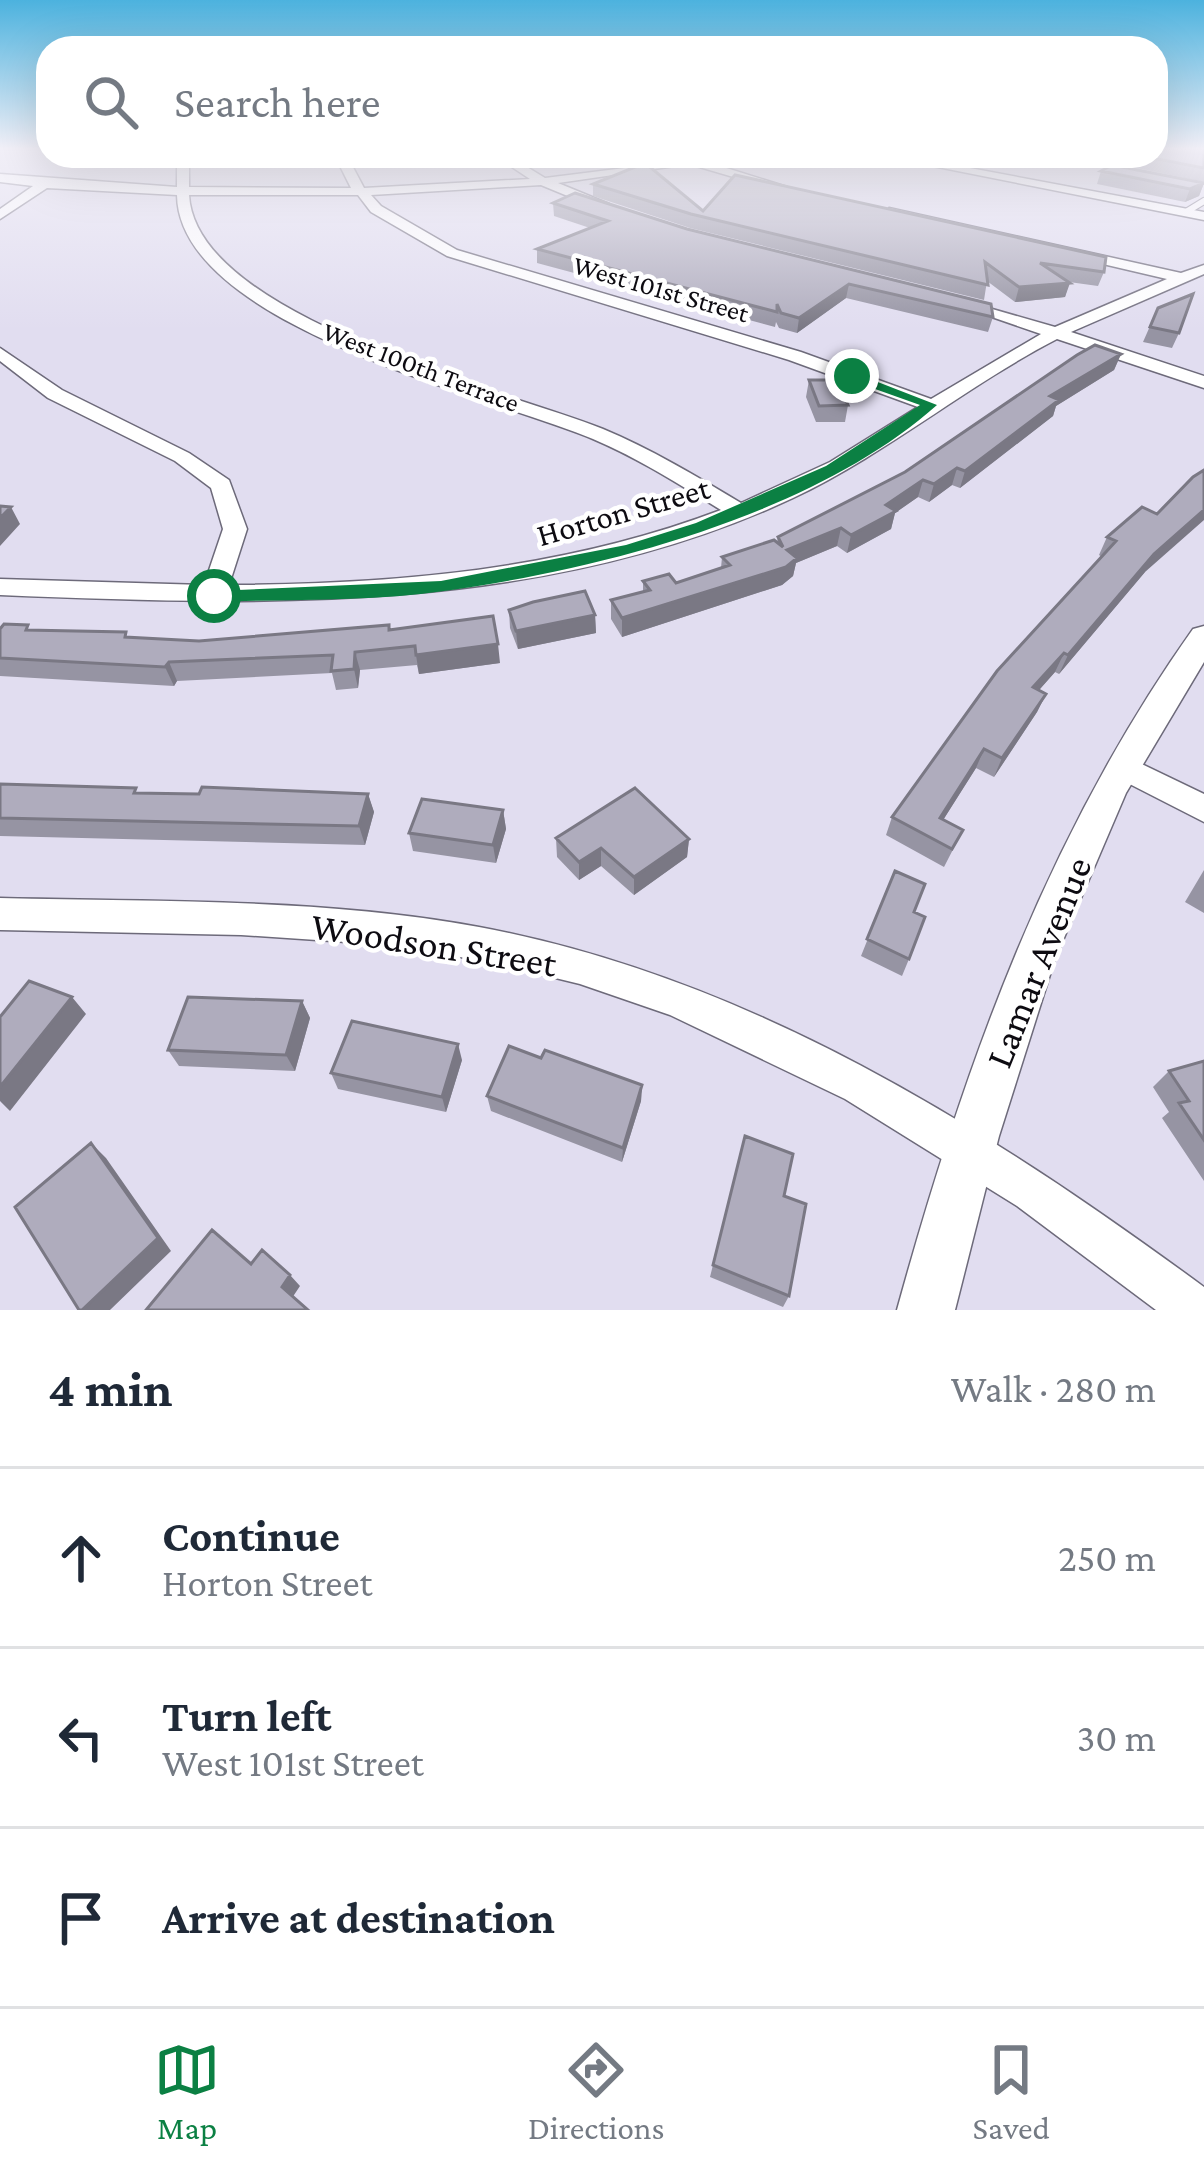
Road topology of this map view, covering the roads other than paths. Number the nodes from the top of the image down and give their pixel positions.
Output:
1 (182, 208) edge
2 (378, 208) edge
3 (609, 208) edge
4 (1165, 208) edge
5 (1192, 208) edge
6 (886, 209) edge
7 (1186, 212) junction
8 (626, 215) edge
9 (1204, 216) edge
10 (1193, 273) edge
11 (942, 296) edge
12 (1060, 331) junction
13 (0, 353) edge
14 (1204, 382) edge
15 (930, 405) junction
16 (740, 512) junction
17 (0, 587) edge
18 (214, 596) junction
19 (1204, 638) edge
20 (1123, 766) junction
21 (1204, 809) edge
22 (0, 914) edge
23 (970, 1150) junction
24 (926, 1310) edge
25 (1195, 1310) edge

1 - 16 street, West 100th Terrace
2 - 15 street, West 101st Street
3 - 8 street
4 - 7 street
5 - 7 lane
6 - 10 street
7 - 9 street
10 - 12 street, Horton Street
11 - 12 street
12 - 14 street
12 - 15 street, Horton Street
13 - 18 street
15 - 16 street, Horton Street
16 - 18 street, Horton Street
17 - 18 street, Horton Street
19 - 20 street, Lamar Avenue
20 - 21 street
20 - 23 street, Lamar Avenue
22 - 23 street, Woodson Street
23 - 24 street, Lamar Avenue
23 - 25 street, Woodson Street

